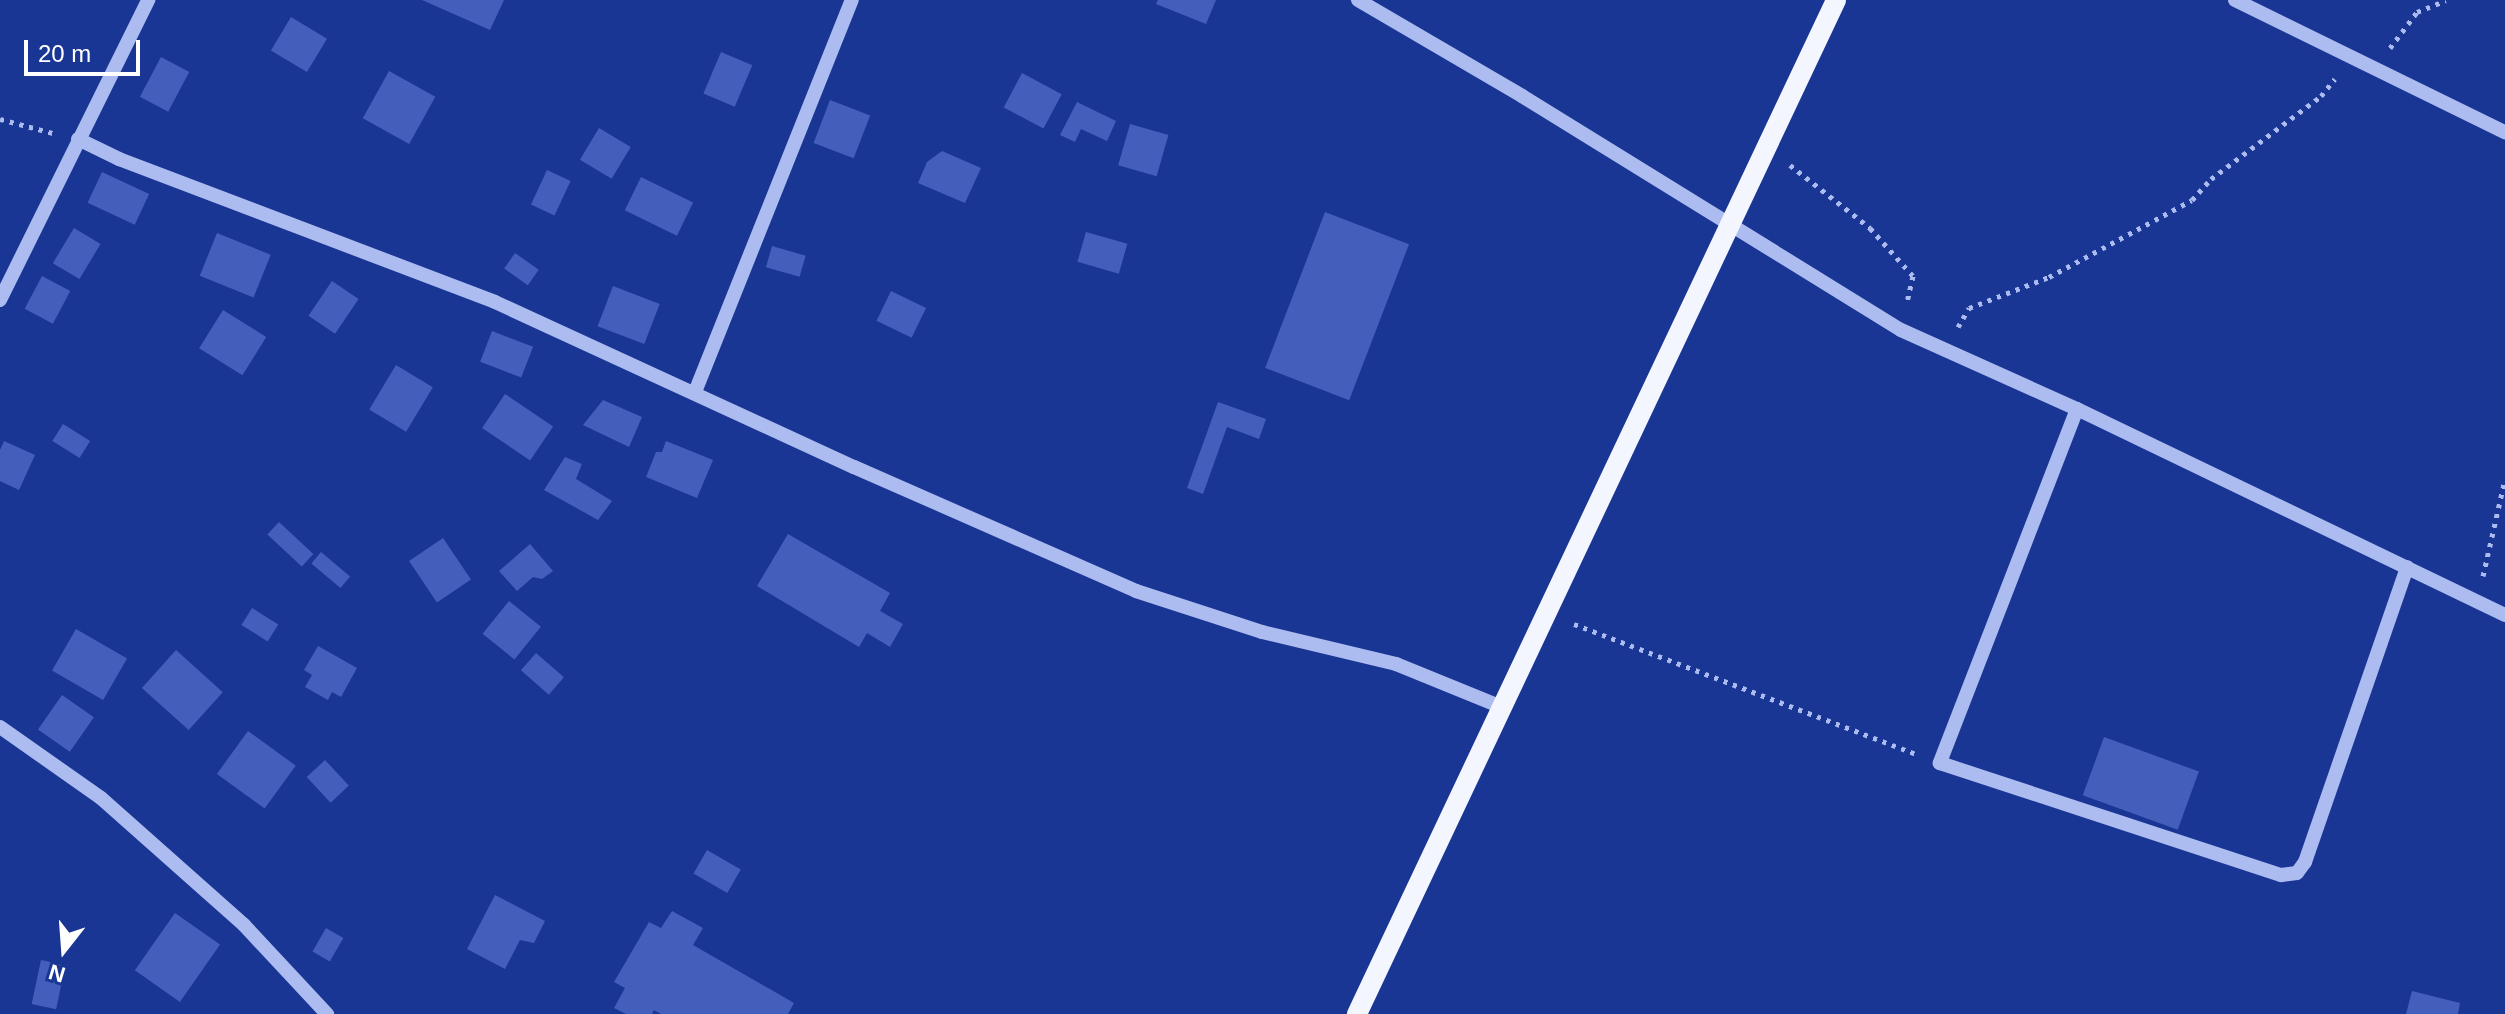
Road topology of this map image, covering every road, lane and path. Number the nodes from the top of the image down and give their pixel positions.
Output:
1 (148, 0) edge
2 (852, 0) edge
3 (1358, 0) edge
4 (1836, 0) edge
5 (2235, 0) edge
6 (2446, 0) edge
7 (2353, 57) junction
8 (0, 119) edge
9 (2505, 132) edge
10 (78, 139) junction
11 (1767, 146) junction
12 (1732, 228) junction
13 (0, 300) edge
14 (1901, 330) junction
15 (1943, 351) junction
16 (695, 392) junction
17 (2077, 409) junction
18 (2505, 479) edge
19 (2407, 567) junction
20 (2478, 602) junction
21 (1547, 613) junction
22 (2505, 615) edge
23 (1502, 707) junction
24 (0, 727) edge
25 (1940, 763) junction
26 (327, 1014) edge
27 (1357, 1014) edge

1 - 10 street
2 - 16 street
3 - 12 street
4 - 11 main road
5 - 7 street
6 - 7 path
7 - 9 street
7 - 15 path
8 - 10 path
10 - 13 street
10 - 16 street
11 - 12 main road
11 - 14 path
12 - 14 street
12 - 21 main road
14 - 15 street
15 - 17 street
16 - 23 street
17 - 19 street
17 - 25 street
18 - 20 path
19 - 20 street
19 - 25 street
20 - 22 street
21 - 23 main road
21 - 25 path
23 - 27 main road
24 - 26 street

